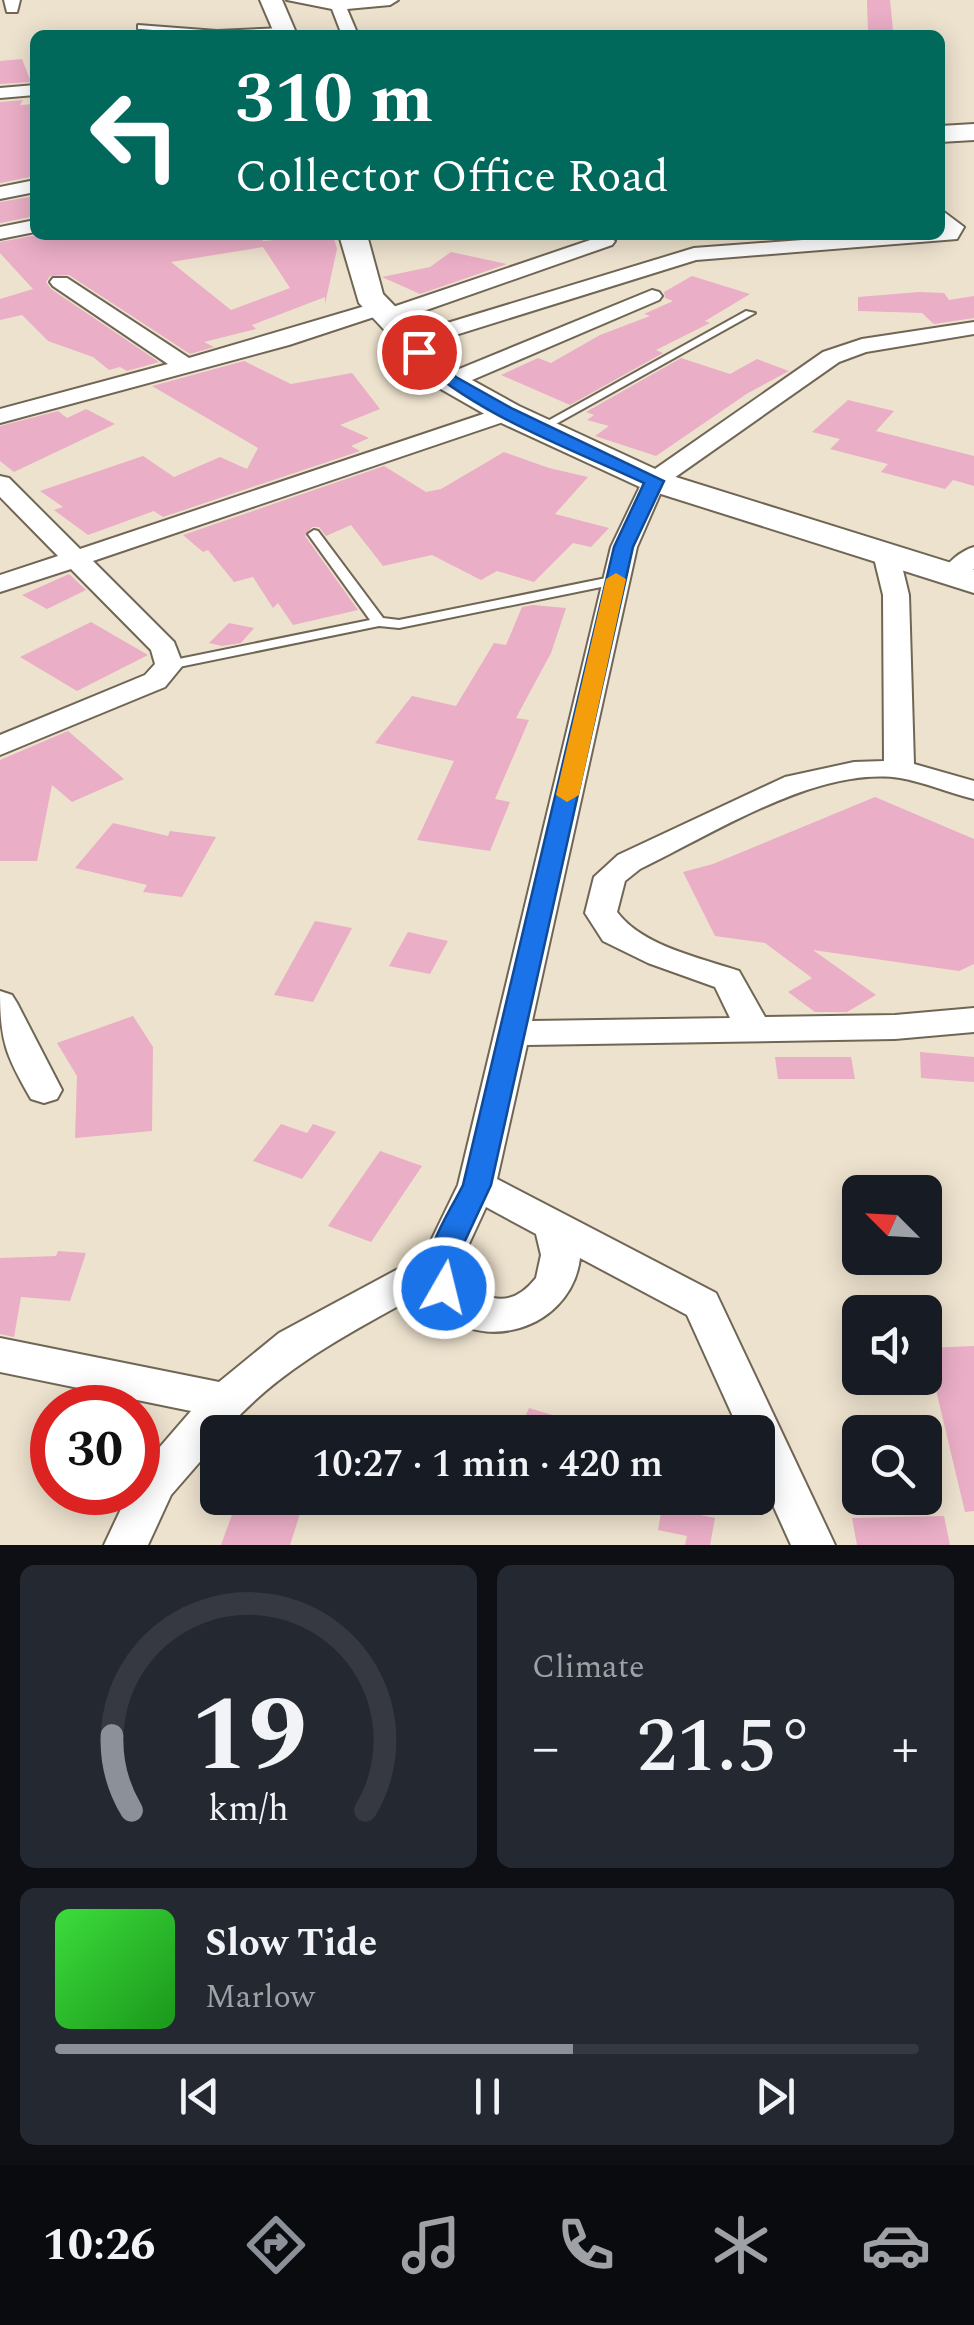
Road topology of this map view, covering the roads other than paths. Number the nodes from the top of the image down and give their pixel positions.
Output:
1 (273, 0) edge
2 (295, 0) edge
3 (390, 0) edge
4 (338, 4) junction
5 (141, 27) dead end
6 (174, 30) edge
7 (283, 30) edge
8 (348, 30) edge
9 (30, 90) edge
10 (0, 93) edge
11 (974, 132) edge
12 (945, 134) edge
13 (30, 187) edge
14 (0, 193) edge
15 (945, 219) edge
16 (30, 227) edge
17 (0, 233) edge
18 (945, 235) edge
19 (354, 240) edge
20 (718, 240) edge
21 (883, 240) edge
22 (605, 241) dead end
23 (694, 254) junction
24 (60, 282) dead end
25 (652, 296) dead end
26 (383, 312) junction
27 (750, 313) dead end
28 (974, 328) edge
29 (410, 342) junction
30 (186, 366) junction
31 (450, 380) junction
32 (507, 413) junction
33 (0, 416) edge
34 (541, 428) junction
35 (654, 481) junction
36 (0, 483) edge
37 (314, 534) dead end
38 (886, 554) junction
39 (74, 556) junction
40 (967, 571) edge
41 (616, 580) junction
42 (0, 584) edge
43 (379, 622) junction
44 (169, 665) junction
45 (0, 746) edge
46 (899, 768) junction
47 (974, 790) edge
48 (1, 1008) edge
49 (974, 1020) edge
50 (750, 1029) junction
51 (512, 1033) junction
52 (44, 1090) dead end
53 (477, 1185) junction
54 (552, 1224) junction
55 (442, 1258) junction
56 (0, 1355) edge
57 (226, 1400) junction
58 (126, 1545) edge
59 (813, 1545) edge

1 - 7 main road
2 - 4 street
3 - 4 street
4 - 8 street
5 - 6 lane
9 - 10 street
11 - 12 main road
13 - 14 street
15 - 18 street
16 - 17 street
19 - 26 main road
20 - 23 street
21 - 23 street
22 - 26 street
23 - 29 street
24 - 30 street
25 - 31 street
26 - 29 main road
26 - 30 street
27 - 34 lane
28 - 35 street
29 - 31 main road
30 - 33 street
31 - 32 main road
32 - 34 main road
32 - 39 street
34 - 35 main road
35 - 38 main road
35 - 41 street
36 - 39 street
37 - 43 lane
38 - 40 main road
38 - 46 street
39 - 42 street
39 - 44 street
41 - 43 lane
41 - 51 street
43 - 44 lane
44 - 45 street
46 - 47 street
46 - 50 street
48 - 52 street
49 - 50 street
50 - 51 street
51 - 53 street
53 - 54 street
53 - 55 street
54 - 55 street
54 - 59 street
55 - 57 street
56 - 57 street
57 - 58 street

